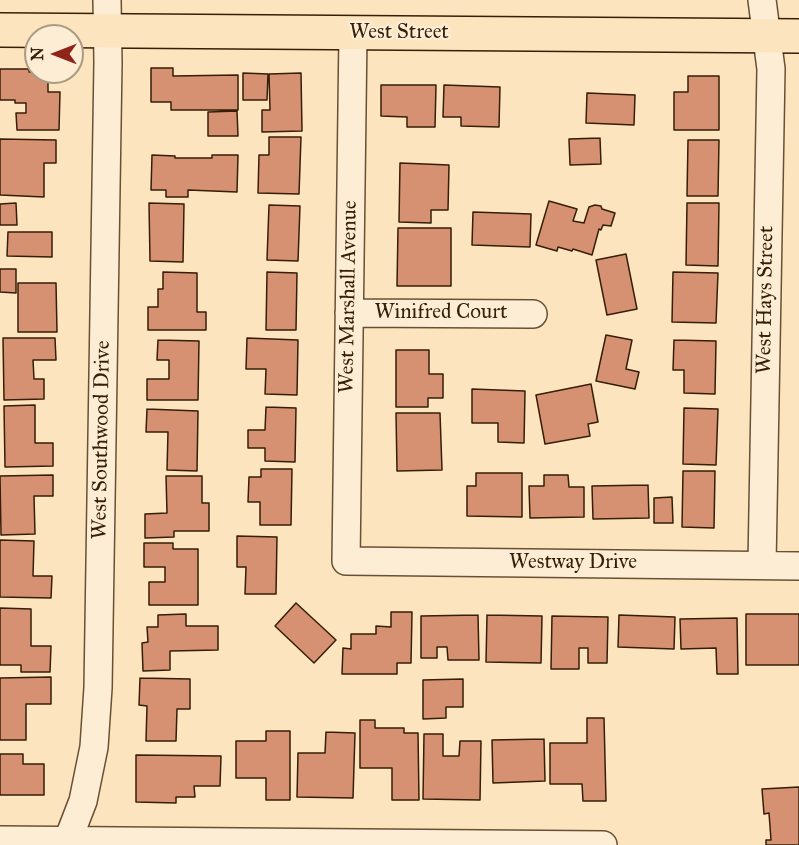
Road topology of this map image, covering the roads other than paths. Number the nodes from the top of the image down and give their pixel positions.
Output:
1 (762, 0) edge
2 (107, 16) edge
3 (0, 30) edge
4 (353, 33) junction
5 (767, 36) junction
6 (799, 36) edge
7 (349, 313) junction
8 (533, 314) dead end
9 (346, 561) joint
10 (762, 564) junction
11 (799, 566) edge
12 (0, 840) edge
13 (67, 843) edge
14 (603, 845) edge

1 - 5 street, West Hays Street
2 - 3 main road, West Street
2 - 4 main road, West Street
2 - 13 street, West Southwood Drive
4 - 5 main road, West Street
4 - 7 street, West Marshall Avenue
5 - 6 main road, West Street
5 - 10 street, West Hays Street
7 - 8 street, Winifred Court
7 - 9 street, West Marshall Avenue
9 - 10 street, Westway Drive
10 - 11 street, Westway Drive
12 - 13 street
13 - 14 street

